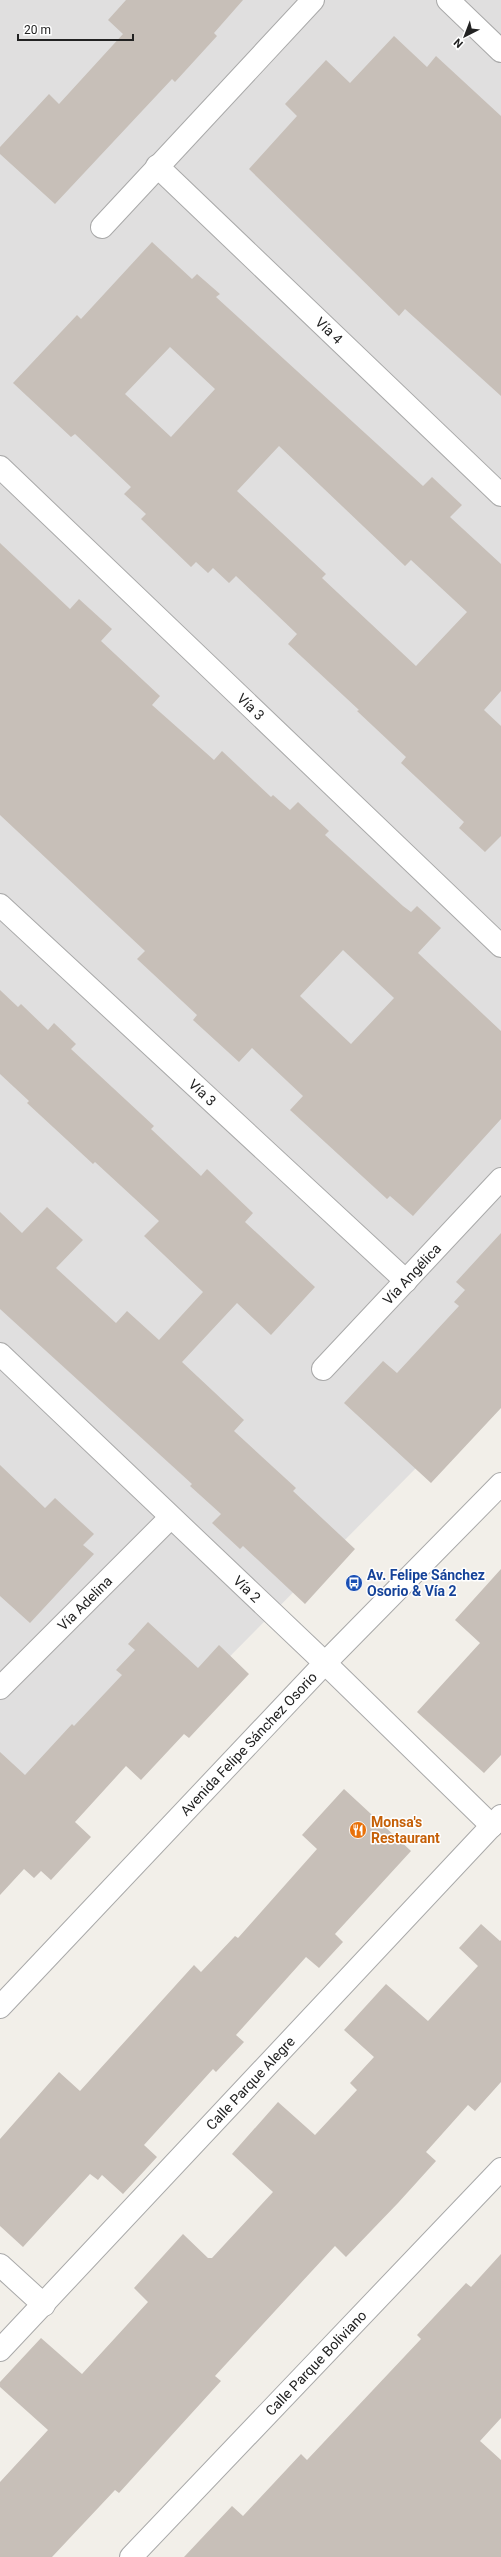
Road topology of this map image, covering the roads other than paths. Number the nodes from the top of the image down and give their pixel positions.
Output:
1 (313, 0) edge
2 (448, 0) edge
3 (501, 51) edge
4 (157, 166) junction
5 (102, 227) dead end
6 (0, 466) edge
7 (501, 495) edge
8 (0, 904) edge
9 (501, 946) edge
10 (501, 1179) edge
11 (406, 1281) junction
12 (0, 1354) edge
13 (323, 1369) dead end
14 (501, 1484) edge
15 (170, 1518) junction
16 (325, 1663) junction
17 (0, 1688) edge
18 (496, 1821) edge
19 (0, 2007) edge
20 (501, 2169) edge
21 (0, 2266) edge
22 (44, 2305) junction
23 (0, 2350) edge
24 (131, 2557) edge

1 - 4 street
2 - 3 street
4 - 5 street
4 - 7 street, Vía 4
6 - 9 street, Vía 3
8 - 11 street, Vía 3
10 - 11 street, Vía Angélica
11 - 13 street, Vía Angélica
12 - 15 street, Vía 2
14 - 16 street, Avenida Felipe Sánchez Osorio
15 - 16 street, Vía 2
15 - 17 street, Vía Adelina
16 - 18 street, Vía 2
16 - 19 street, Avenida Felipe Sánchez Osorio
18 - 22 street, Calle Parque Alegre
20 - 24 street, Calle Parque Boliviano
21 - 22 street
22 - 23 street, Calle Parque Alegre

